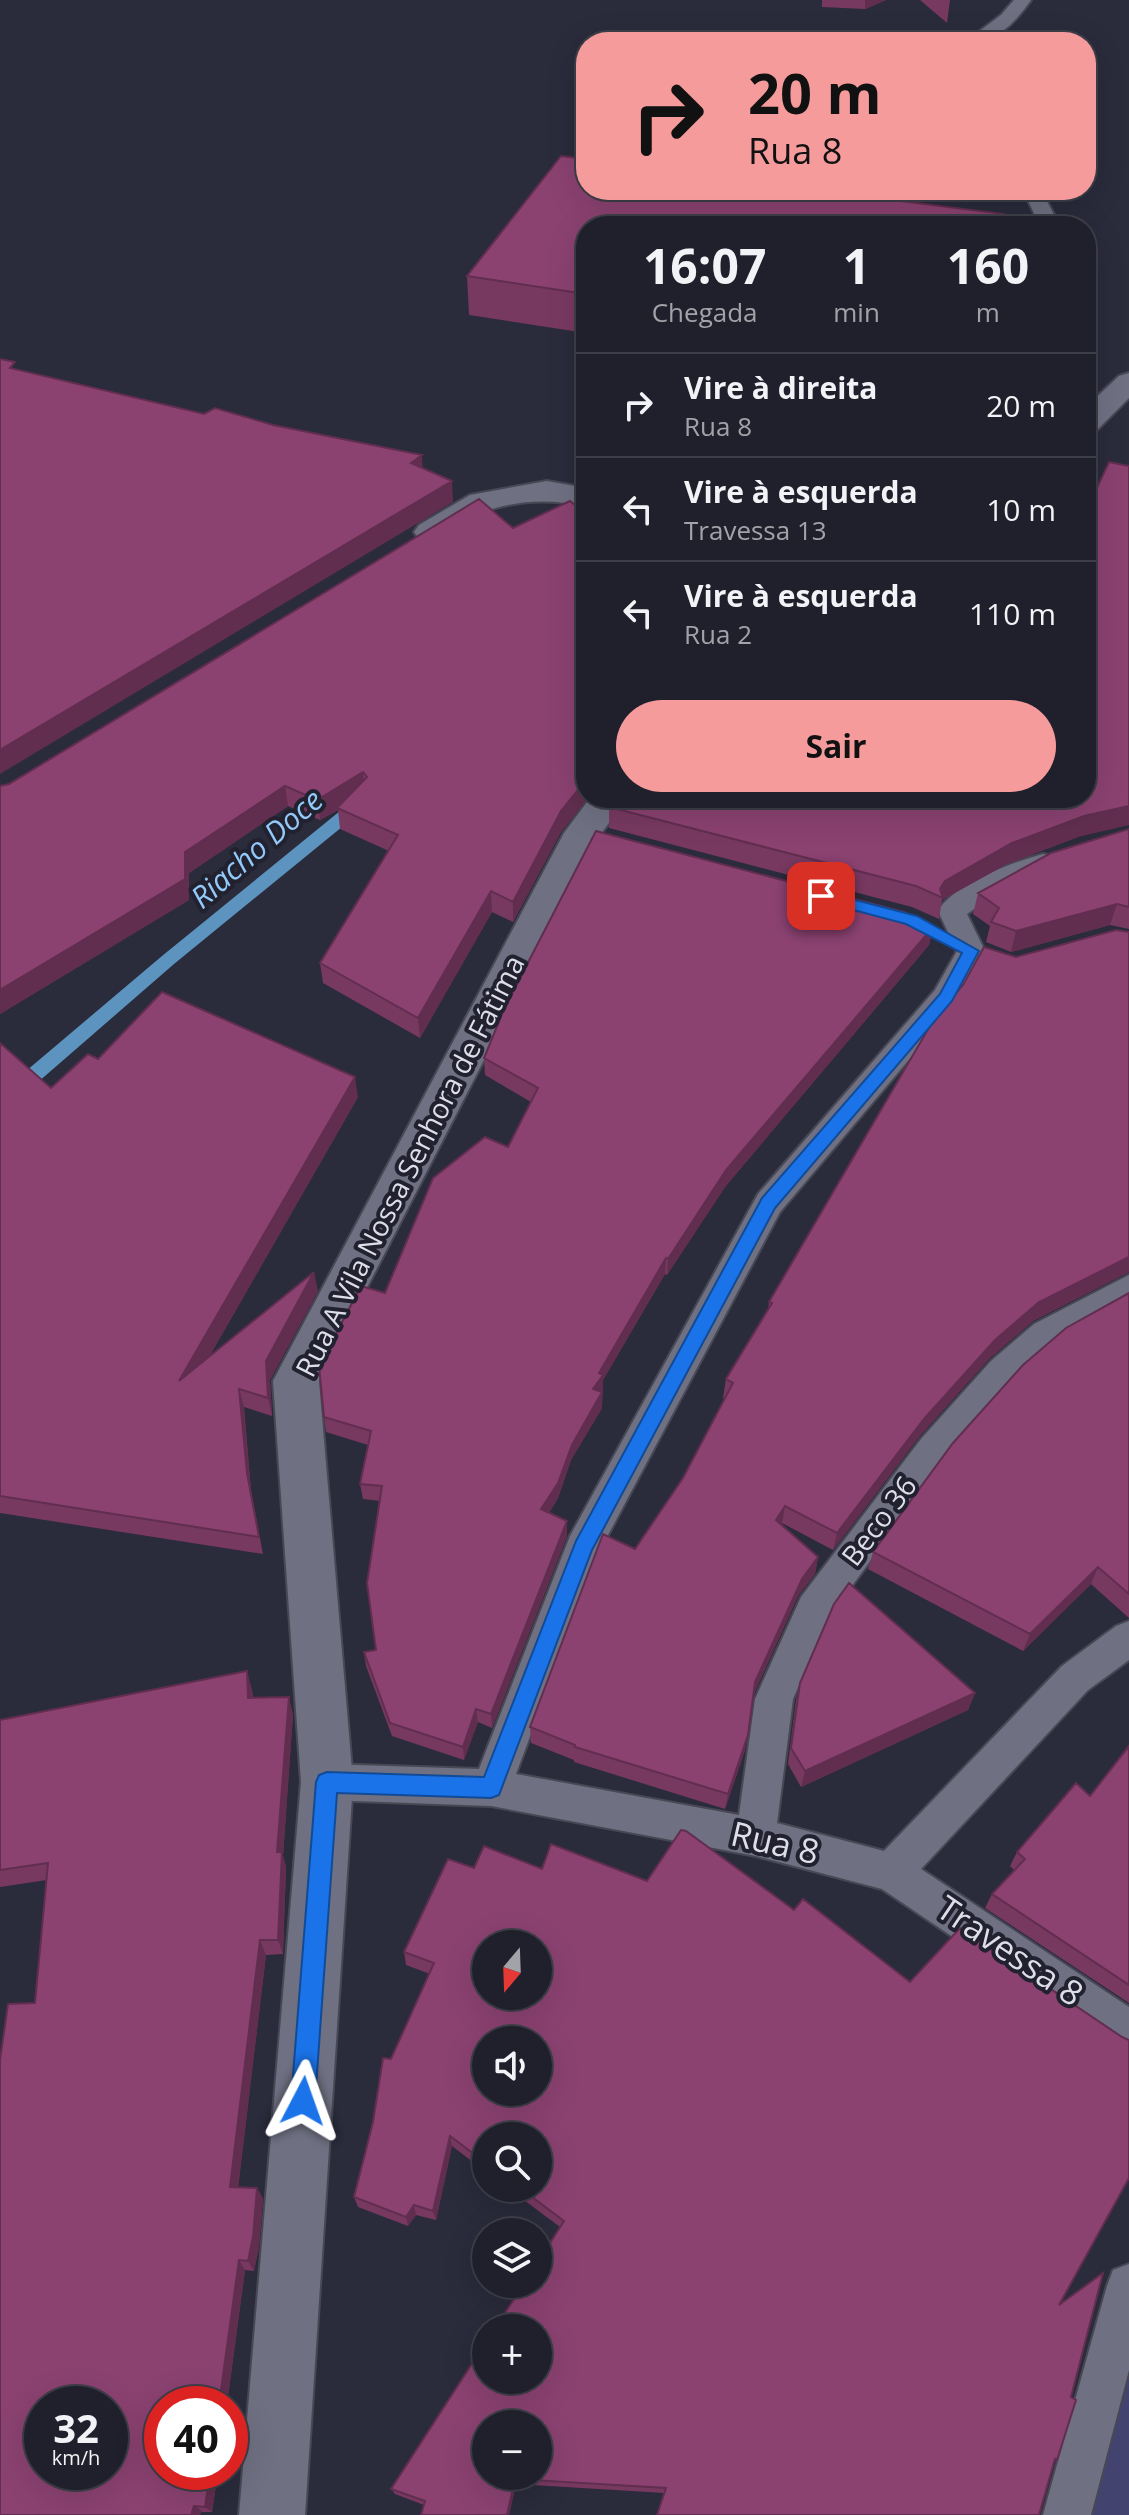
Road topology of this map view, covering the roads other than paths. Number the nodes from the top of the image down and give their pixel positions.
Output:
1 (1023, 0) edge
2 (988, 32) edge
3 (1129, 382) edge
4 (1096, 414) edge
5 (576, 495) edge
6 (401, 550) edge
7 (601, 824) edge
8 (1069, 853) edge
9 (935, 932) dead end
10 (984, 956) junction
11 (1129, 1288) edge
12 (1129, 1638) edge
13 (327, 1782) junction
14 (491, 1788) junction
15 (756, 1837) junction
16 (891, 1872) junction
17 (1129, 2031) edge
18 (1129, 2286) edge
19 (272, 2515) edge
20 (1067, 2515) edge

1 - 2 lane
3 - 4 street
5 - 6 street
7 - 13 street, Rua A Vila Nossa Senhora de Fátima
8 - 10 lane
9 - 10 lane
10 - 14 lane
11 - 15 lane, Beco 36
12 - 16 lane
13 - 14 lane, Rua 8
13 - 19 street, Rua A Vila Nossa Senhora de Fátima
14 - 15 lane, Rua 8
15 - 16 lane, Rua 8
16 - 17 lane, Travessa 8
18 - 20 lane

